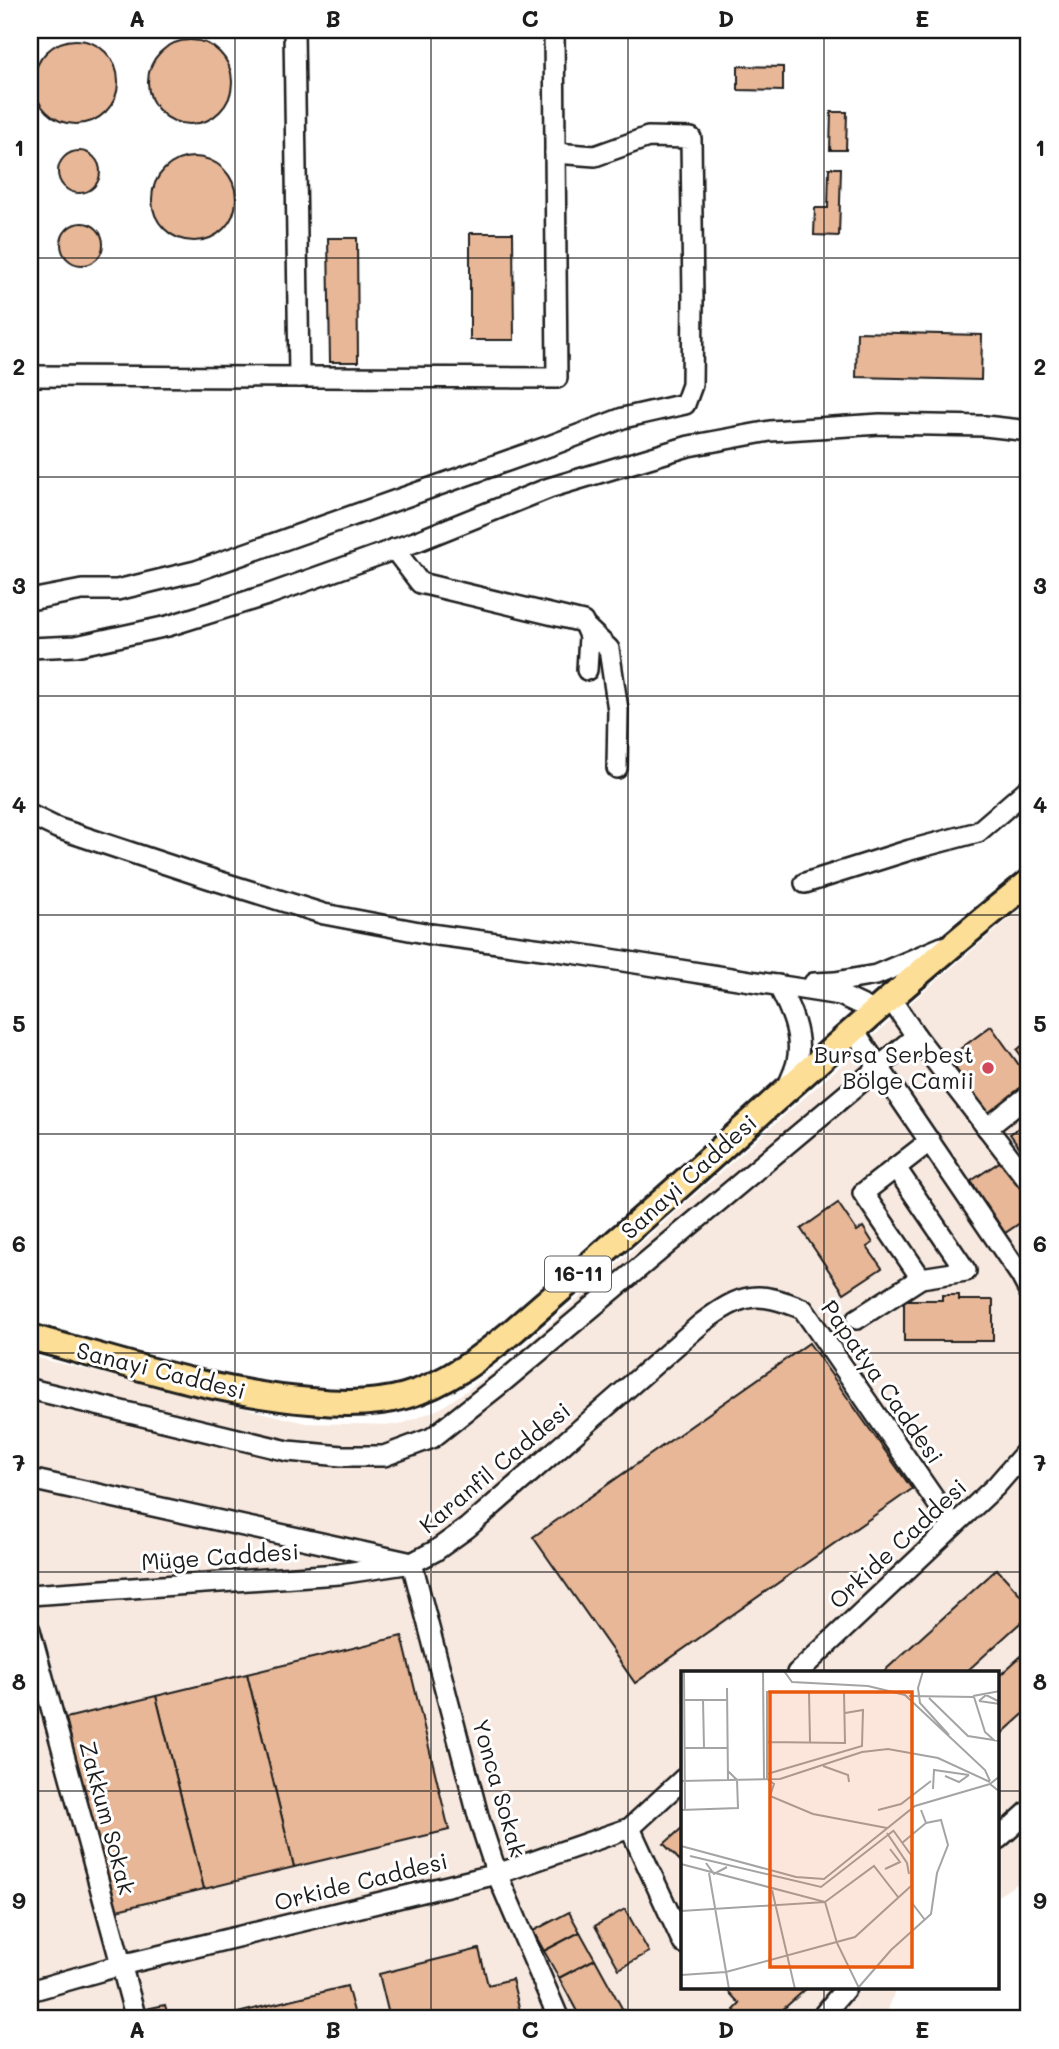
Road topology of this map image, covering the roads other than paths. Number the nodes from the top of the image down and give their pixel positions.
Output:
1 (294, 30) edge
2 (554, 30) edge
3 (555, 153) junction
4 (30, 376) edge
5 (299, 377) junction
6 (1029, 431) edge
7 (394, 549) junction
8 (30, 600) edge
9 (584, 625) junction
10 (30, 648) edge
11 (587, 670) dead end
12 (617, 768) dead end
13 (1029, 788) edge
14 (30, 815) edge
15 (1029, 882) edge
16 (805, 883) dead end
17 (957, 940) junction
18 (778, 985) junction
19 (882, 1004) junction
20 (853, 1029) junction
21 (916, 1036) junction
22 (879, 1066) junction
23 (787, 1089) junction
24 (1029, 1095) edge
25 (986, 1128) junction
26 (930, 1141) junction
27 (896, 1168) junction
28 (1029, 1182) edge
29 (921, 1278) junction
30 (1029, 1291) edge
31 (750, 1297) joint
32 (857, 1319) dead end
33 (30, 1337) edge
34 (30, 1389) edge
35 (1029, 1442) edge
36 (1029, 1448) edge
37 (30, 1479) edge
38 (953, 1527) junction
39 (412, 1563) junction
40 (30, 1595) edge
41 (30, 1630) edge
42 (799, 1671) edge
43 (681, 1781) edge
44 (1029, 1811) edge
45 (631, 1828) junction
46 (1000, 1837) edge
47 (498, 1874) junction
48 (681, 1939) edge
49 (121, 1965) junction
50 (844, 1990) edge
51 (30, 1991) edge
52 (136, 2019) edge
53 (559, 2019) edge
54 (820, 2019) edge

1 - 5 lane
2 - 3 lane
3 - 5 lane
3 - 8 lane
4 - 5 lane
6 - 7 lane
7 - 9 lane
7 - 10 lane
9 - 11 lane
9 - 12 lane
13 - 16 lane
14 - 18 lane
15 - 17 main road, Sanayi Caddesi / 16-11
17 - 18 lane
17 - 19 main road, Sanayi Caddesi / 16-11
18 - 19 lane
18 - 23 lane
19 - 20 main road, Sanayi Caddesi / 16-11
19 - 21 lane
20 - 22 lane
20 - 23 main road, Sanayi Caddesi / 16-11
21 - 22 lane
21 - 25 lane
22 - 26 lane
22 - 34 lane
23 - 33 main road, Sanayi Caddesi / 16-11
24 - 25 lane
25 - 28 lane
26 - 27 lane
26 - 30 lane
27 - 29 lane
27 - 29 lane
29 - 32 lane
31 - 38 lane, Papatya Caddesi
31 - 39 lane, Karanfil Caddesi
35 - 36 lane, Orkide Caddesi
36 - 38 lane, Orkide Caddesi
37 - 39 lane, Karanfil Caddesi
38 - 42 lane, Orkide Caddesi
39 - 40 lane, Müge Caddesi
39 - 47 lane, Yonca Sokak
41 - 49 lane, Zakkum Sokak
43 - 45 lane, Orkide Caddesi
44 - 46 lane
45 - 47 lane, Orkide Caddesi
45 - 48 lane
47 - 49 lane, Orkide Caddesi
47 - 53 lane, Yonca Sokak
49 - 51 lane, Orkide Caddesi
49 - 52 lane, Zakkum Sokak
50 - 54 lane

